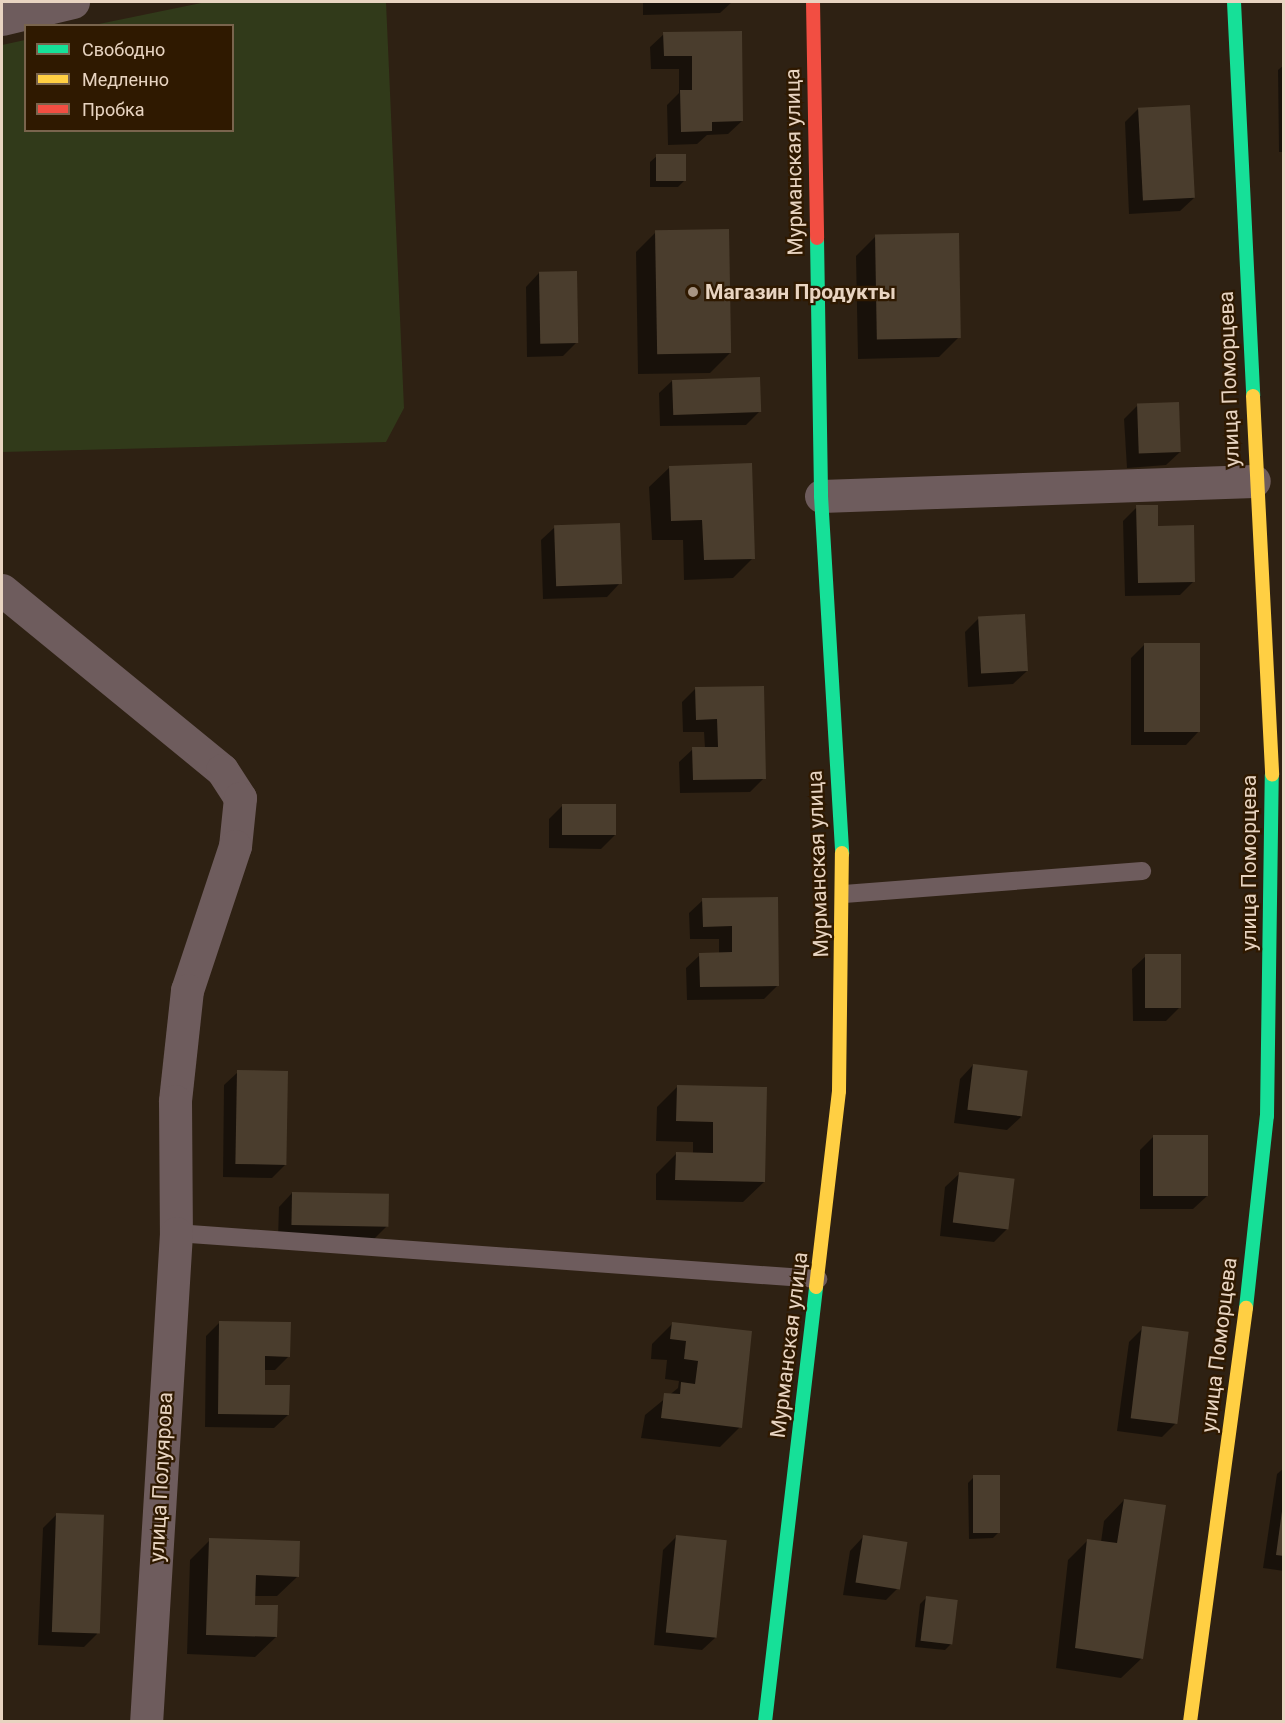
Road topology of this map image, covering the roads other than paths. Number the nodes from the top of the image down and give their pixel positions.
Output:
1 (73, 2) edge
2 (813, 2) edge
3 (1234, 2) edge
4 (2, 19) edge
5 (1254, 481) junction
6 (821, 496) junction
7 (2, 590) edge
8 (1142, 871) dead end
9 (844, 894) junction
10 (176, 1233) junction
11 (818, 1279) junction
12 (146, 1722) edge
13 (765, 1722) edge
14 (1190, 1722) edge

1 - 4 street
2 - 6 street, Мурманская улица
3 - 5 street, улица Поморцева
5 - 6 street
5 - 14 street, улица Поморцева
6 - 9 street, Мурманская улица
7 - 10 street, улица Полуярова
8 - 9 lane
9 - 11 street, Мурманская улица
10 - 11 lane
10 - 12 street, улица Полуярова
11 - 13 street, Мурманская улица

